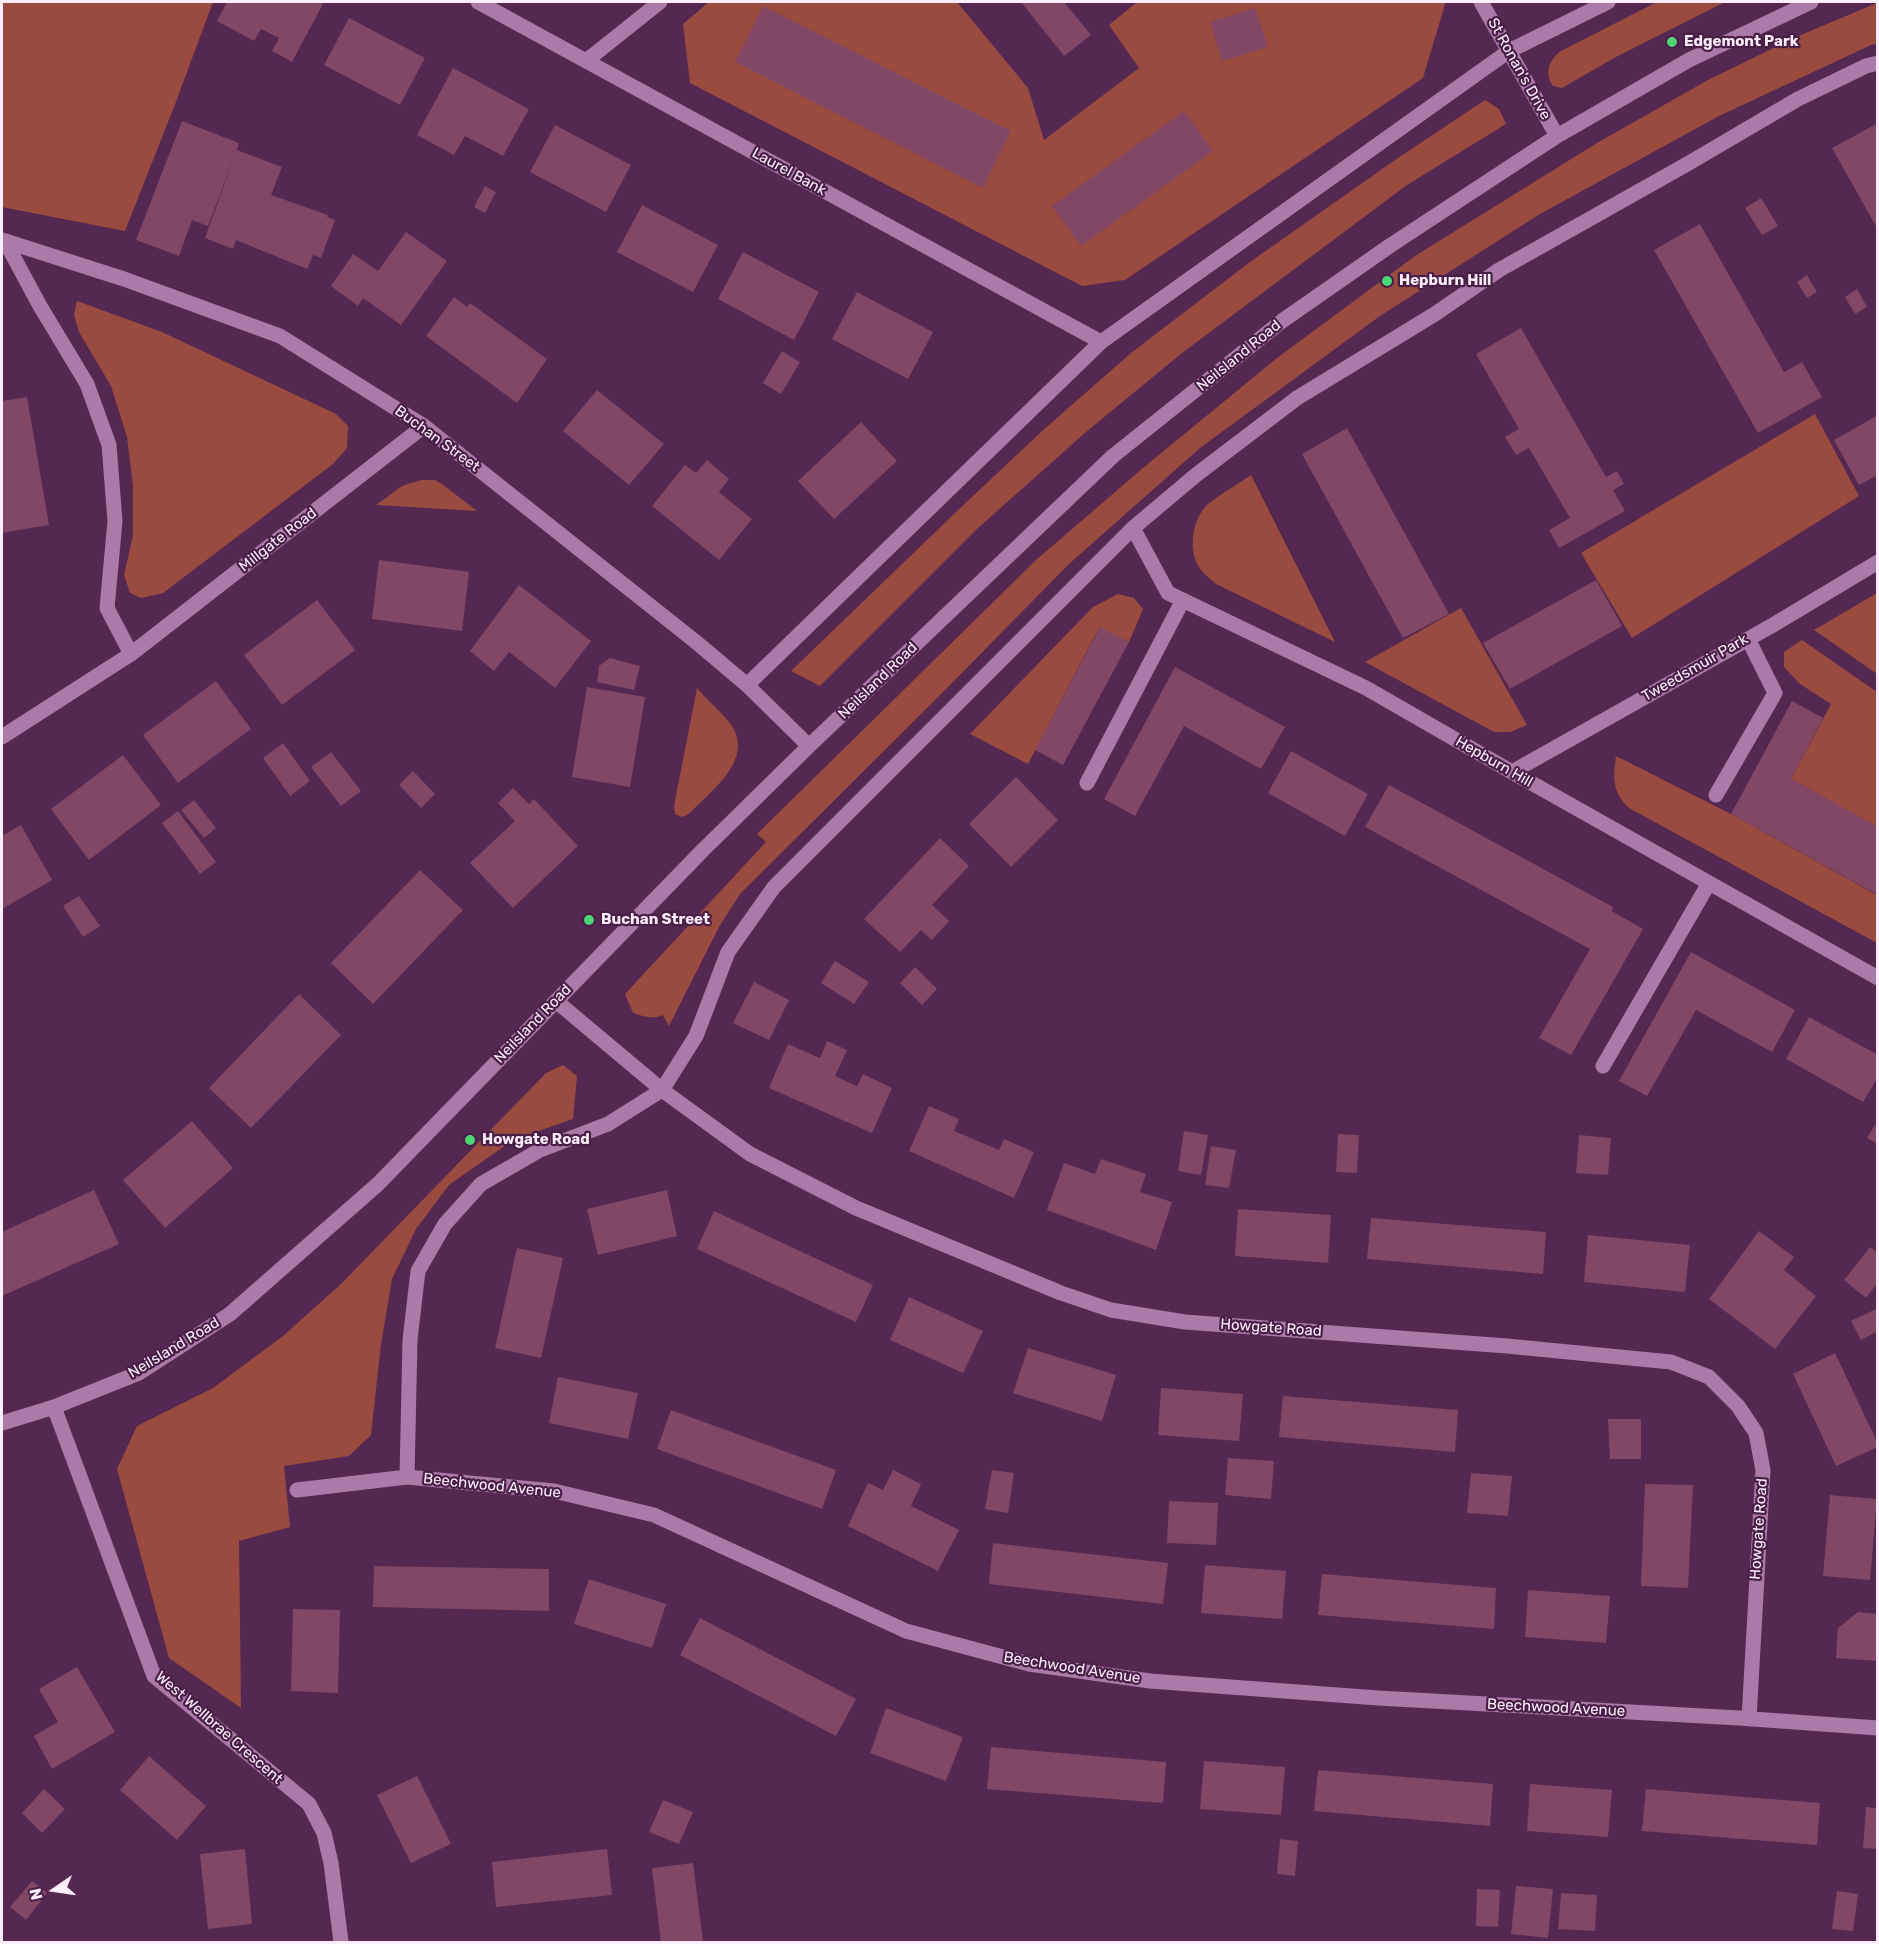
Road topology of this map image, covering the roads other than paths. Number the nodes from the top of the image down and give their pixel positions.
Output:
1 (478, 2) edge
2 (660, 2) edge
3 (1481, 2) edge
4 (1608, 2) edge
5 (1811, 2) edge
6 (1509, 51) junction
7 (586, 61) junction
8 (1878, 63) edge
9 (1557, 136) junction
10 (3, 240) edge
11 (1101, 342) junction
12 (424, 426) junction
13 (1133, 528) junction
14 (1878, 562) edge
15 (1183, 600) junction
16 (1748, 639) junction
17 (131, 654) junction
18 (747, 685) junction
19 (2, 737) edge
20 (809, 746) junction
21 (1512, 772) junction
22 (1087, 783) dead end
23 (1716, 795) dead end
24 (1709, 883) junction
25 (1878, 978) edge
26 (556, 1001) junction
27 (1603, 1066) dead end
28 (662, 1090) junction
29 (54, 1407) junction
30 (2, 1423) edge
31 (407, 1477) junction
32 (297, 1490) dead end
33 (1749, 1719) junction
34 (1878, 1728) edge
35 (341, 1942) edge

1 - 7 street, Laurel Bank
2 - 7 street
3 - 6 street, St Ronan's Drive
4 - 6 street
5 - 9 street, Neilsland Road
6 - 9 street, St Ronan's Drive
6 - 11 street
7 - 11 street, Laurel Bank
8 - 13 street
9 - 20 street, Neilsland Road
10 - 12 street, Buchan Street
10 - 17 street
11 - 18 street
12 - 17 street, Millgate Road
12 - 18 street, Buchan Street
13 - 15 street, Hepburn Hill
13 - 28 street
14 - 16 street, Tweedsmuir Park
15 - 21 street, Hepburn Hill
15 - 22 street
16 - 21 street, Tweedsmuir Park
16 - 23 street
17 - 19 street, Millgate Road
18 - 20 street, Buchan Street
20 - 26 street, Neilsland Road
21 - 24 street, Hepburn Hill
24 - 25 street, Hepburn Hill
24 - 27 street
26 - 28 street, Howgate Road
26 - 29 street, Neilsland Road
28 - 31 street
28 - 33 street, Howgate Road
29 - 30 street, Neilsland Road
29 - 35 street, West Wellbrae Crescent
31 - 32 street, Beechwood Avenue
31 - 33 street, Beechwood Avenue
33 - 34 street, Beechwood Avenue

